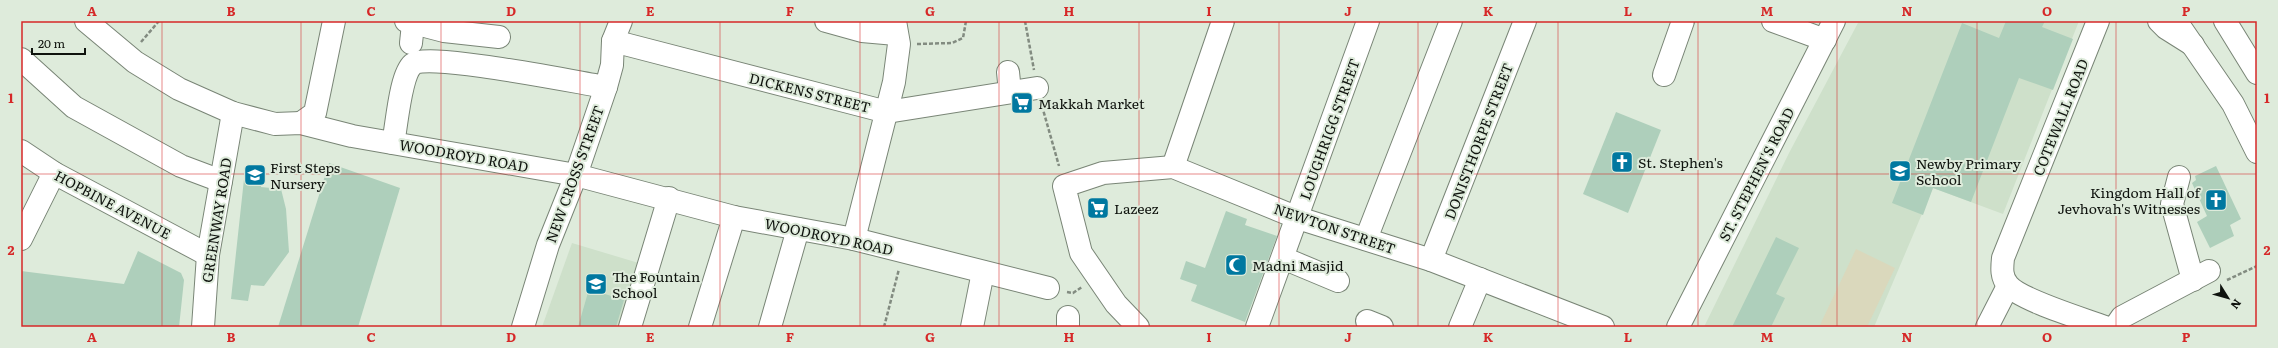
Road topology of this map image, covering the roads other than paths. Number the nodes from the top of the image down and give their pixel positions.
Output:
1 (86, 21) edge
2 (334, 21) edge
3 (621, 21) edge
4 (826, 21) edge
5 (1223, 21) edge
6 (1368, 21) edge
7 (1451, 21) edge
8 (1525, 21) edge
9 (1683, 21) edge
10 (1773, 21) edge
11 (2098, 21) edge
12 (2159, 21) edge
13 (2176, 21) edge
14 (2225, 21) edge
15 (464, 27) edge
16 (410, 29) edge
17 (1830, 30) edge
18 (609, 31) edge
19 (897, 33) edge
20 (500, 37) dead end
21 (2193, 45) junction
22 (21, 60) edge
23 (2257, 73) edge
24 (1664, 75) dead end
25 (606, 87) junction
26 (1037, 88) dead end
27 (887, 112) junction
28 (233, 113) junction
29 (301, 124) junction
30 (393, 143) junction
31 (21, 151) edge
32 (2257, 152) edge
33 (1173, 167) junction
34 (54, 173) junction
35 (576, 175) junction
36 (2179, 177) dead end
37 (221, 181) junction
38 (668, 198) junction
39 (734, 216) junction
40 (1298, 218) junction
41 (798, 229) junction
42 (21, 239) edge
43 (854, 239) junction
44 (1366, 240) junction
45 (208, 255) junction
46 (1283, 258) junction
47 (1431, 260) junction
48 (983, 272) junction
49 (1480, 279) junction
50 (1338, 281) dead end
51 (2008, 286) junction
52 (1048, 288) road end
53 (203, 327) edge
54 (523, 327) edge
55 (630, 327) edge
56 (700, 327) edge
57 (770, 327) edge
58 (972, 327) edge
59 (1138, 327) edge
60 (1257, 327) edge
61 (1460, 327) edge
62 (1603, 327) edge
63 (1678, 327) edge
64 (1987, 327) edge
65 (2105, 327) edge
66 (2115, 327) edge

1 - 28 street
2 - 29 street
3 - 18 street, NEW CROSS STREET
4 - 19 street
5 - 33 street
6 - 40 street, LOUGHRIGG STREET
7 - 44 street
8 - 47 street, DONISTHORPE STREET
9 - 24 street
10 - 17 street
11 - 51 street, COTEWALL ROAD
12 - 21 street
13 - 21 street
14 - 23 street
15 - 16 street
15 - 20 street
17 - 63 street, ST. STEPHEN'S ROAD
18 - 25 street, NEW CROSS STREET
18 - 27 street, DICKENS STREET
19 - 27 street
21 - 32 street
22 - 37 street
25 - 30 street
25 - 35 street, NEW CROSS STREET
26 - 27 street, DICKENS STREET
27 - 43 street
28 - 29 street
28 - 37 street, GREENWAY ROAD
29 - 30 street, WOODROYD ROAD
30 - 35 street, WOODROYD ROAD
31 - 34 street, HOPBINE AVENUE
33 - 40 street, NEWTON STREET
33 - 59 street, NEWTON STREET
34 - 42 street
34 - 45 street, HOPBINE AVENUE
35 - 38 street, WOODROYD ROAD
35 - 54 street, NEW CROSS STREET
36 - 66 street
37 - 45 street, GREENWAY ROAD
38 - 39 street, WOODROYD ROAD
38 - 55 street
39 - 41 street, WOODROYD ROAD
39 - 56 street
40 - 44 street, NEWTON STREET
40 - 46 street, LOUGHRIGG STREET
41 - 43 street, WOODROYD ROAD
41 - 57 street
43 - 48 street, WOODROYD ROAD
44 - 47 street, NEWTON STREET
45 - 53 street, GREENWAY ROAD
46 - 50 street
46 - 60 street, LOUGHRIGG STREET
47 - 49 street, NEWTON STREET
48 - 52 street, WOODROYD ROAD
48 - 58 street
49 - 61 street
49 - 62 street, NEWTON STREET
51 - 64 street
51 - 65 street

